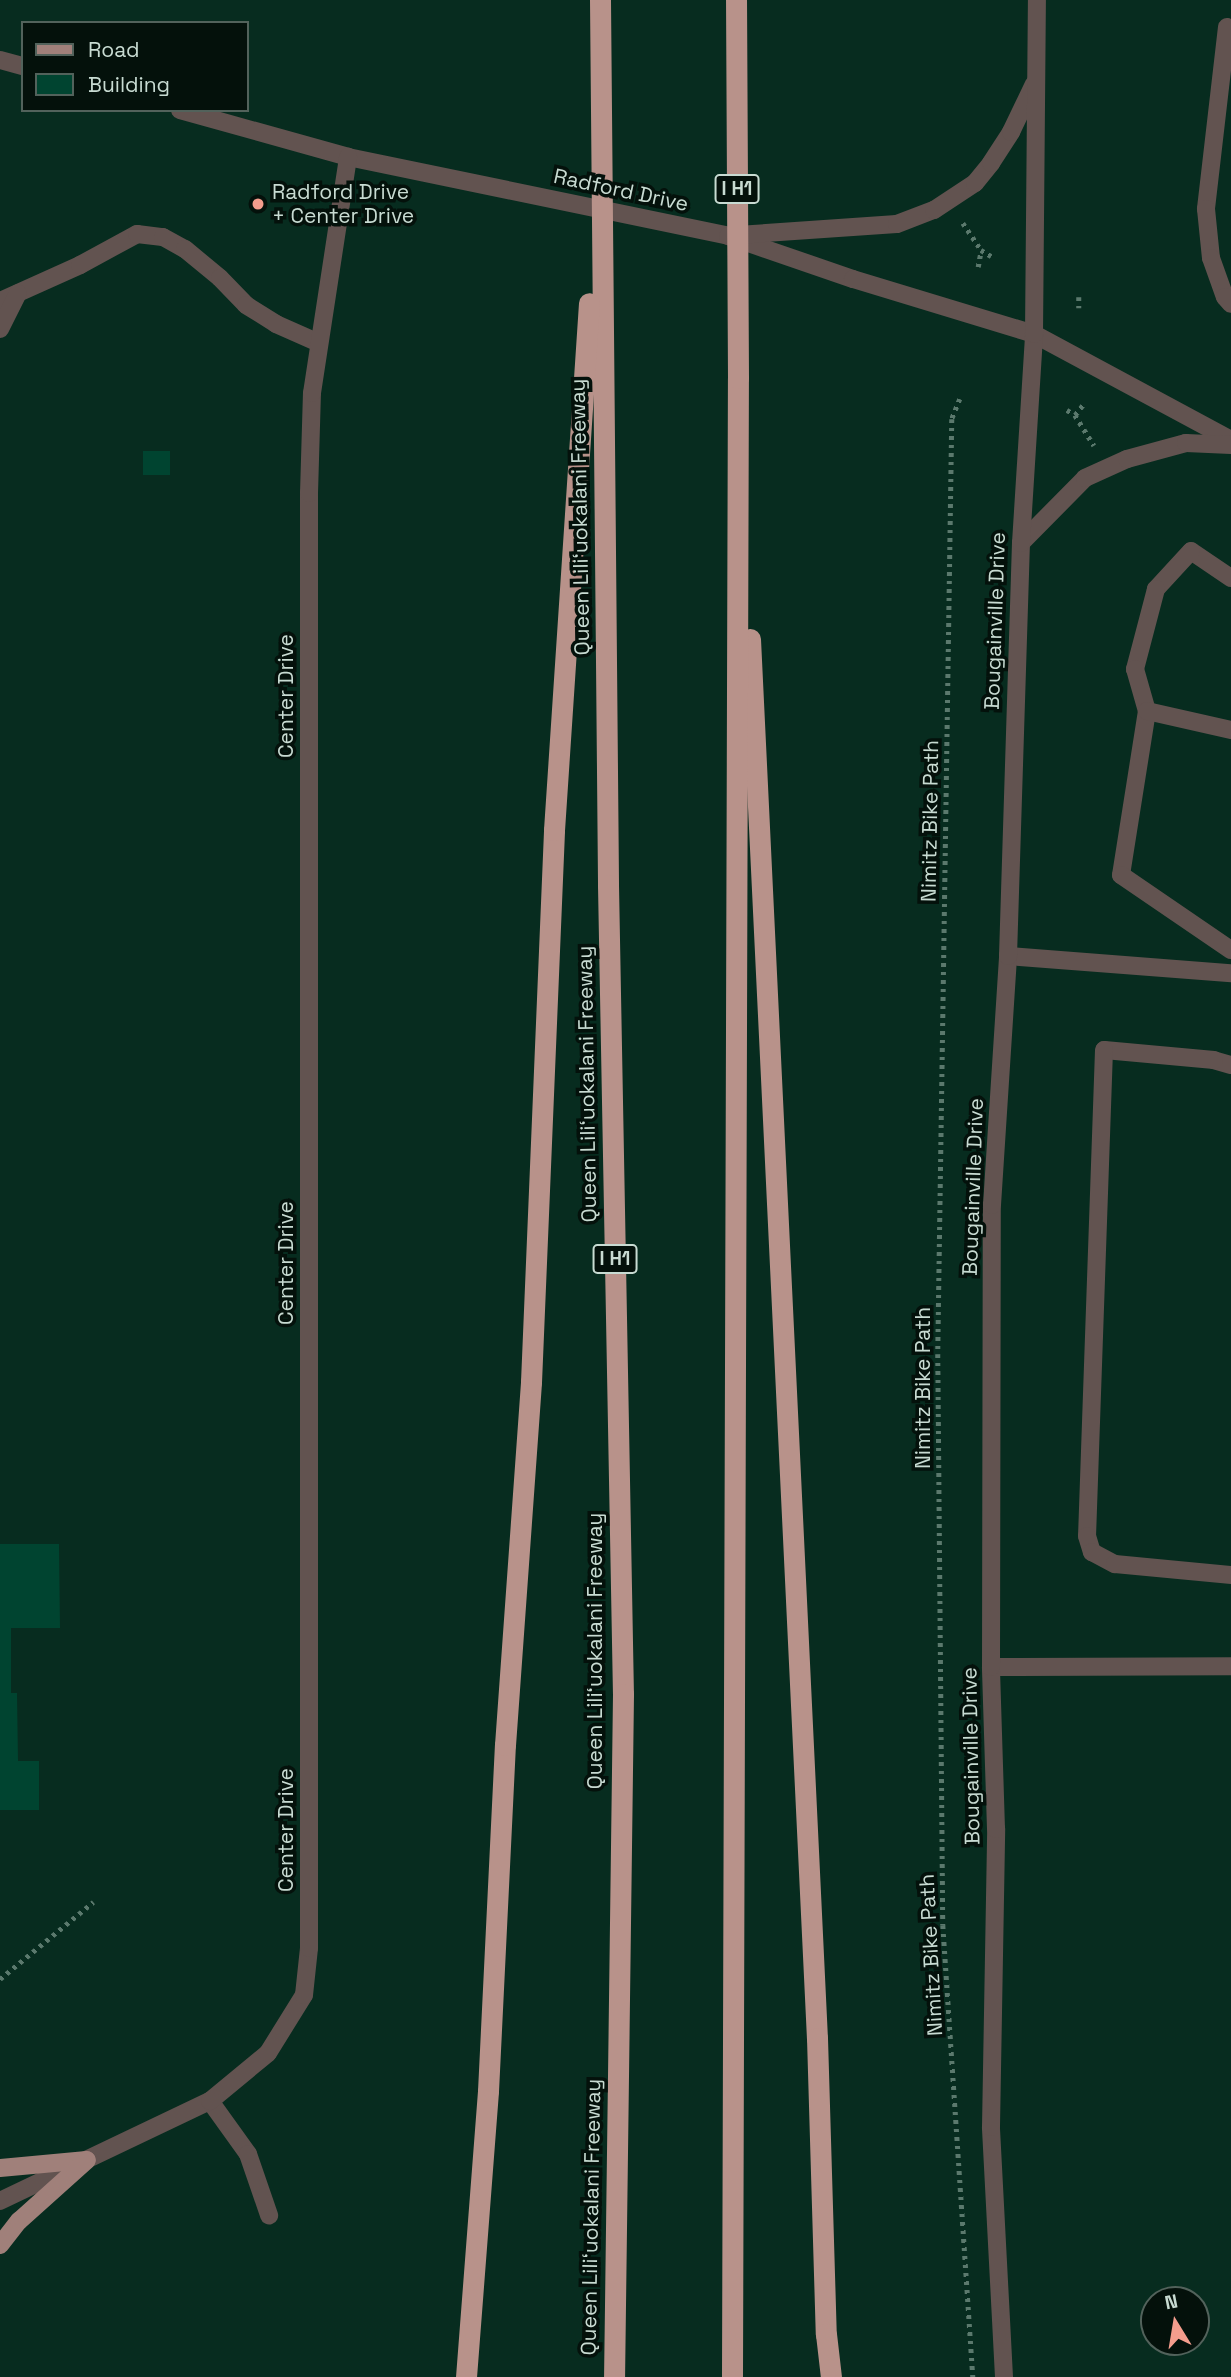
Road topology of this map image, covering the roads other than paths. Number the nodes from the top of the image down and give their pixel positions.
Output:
1 (600, 0) edge
2 (736, 0) edge
3 (1037, 0) edge
4 (1227, 27) dead end
5 (0, 60) edge
6 (21, 65) edge
7 (1036, 80) junction
8 (187, 112) edge
9 (600, 140) junction
10 (348, 157) junction
11 (728, 236) junction
12 (18, 293) junction
13 (0, 301) edge
14 (1231, 304) edge
15 (0, 329) edge
16 (1034, 334) junction
17 (319, 343) junction
18 (738, 378) junction
19 (1231, 440) edge
20 (1231, 445) edge
21 (1021, 543) junction
22 (1231, 578) edge
23 (1147, 711) junction
24 (1231, 730) edge
25 (1231, 950) edge
26 (1008, 956) junction
27 (1231, 973) edge
28 (1231, 1065) edge
29 (1231, 1575) edge
30 (1231, 1666) edge
31 (991, 1667) junction
32 (210, 2101) junction
33 (87, 2160) junction
34 (0, 2168) edge
35 (0, 2202) edge
36 (269, 2215) dead end
37 (0, 2245) edge
38 (466, 2377) edge
39 (614, 2377) edge
40 (732, 2377) edge
41 (831, 2377) edge
42 (1004, 2377) edge

1 - 9 highway, Queen Liliʻuokalani Freeway / I H1
2 - 18 highway, I H1
3 - 7 street, Bougainville Drive
4 - 14 street
5 - 6 street
7 - 11 street
7 - 16 street, Bougainville Drive
8 - 10 street, Radford Drive
9 - 38 highway
9 - 39 highway, Queen Liliʻuokalani Freeway / I H1
10 - 11 street, Radford Drive
10 - 17 street, Center Drive
11 - 16 street, Radford Drive
12 - 13 street
12 - 15 street
12 - 17 street
16 - 19 street, Radford Drive
16 - 21 street, Bougainville Drive
17 - 32 street, Center Drive
18 - 40 highway, I H1
18 - 41 highway
20 - 21 street
21 - 26 street, Bougainville Drive
22 - 23 street
23 - 24 street
23 - 25 street
26 - 27 street
26 - 31 street, Bougainville Drive
28 - 29 street
30 - 31 street
31 - 42 street, Bougainville Drive
32 - 33 street, Center Drive
32 - 36 street
33 - 34 main road
33 - 35 street, Center Drive
33 - 37 main road

